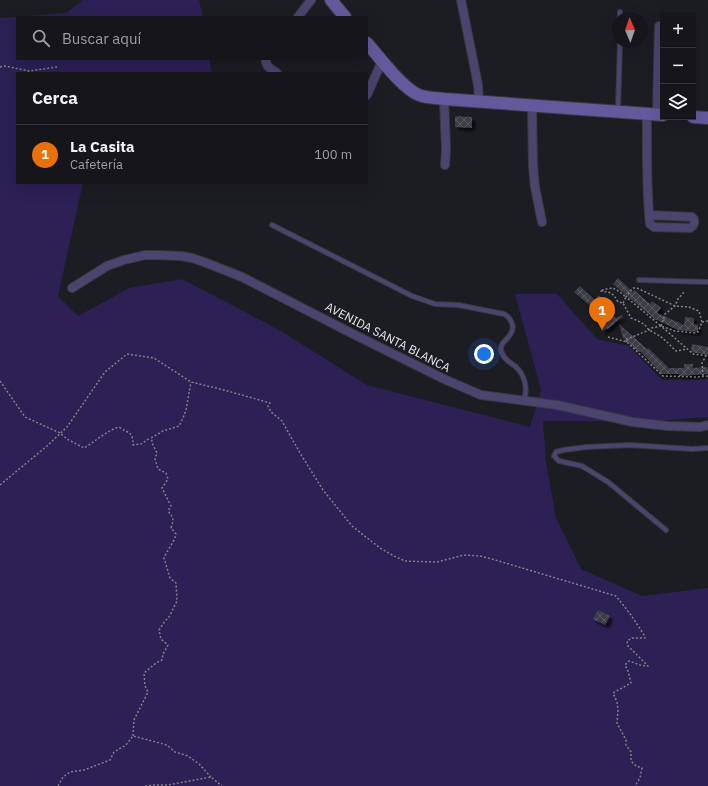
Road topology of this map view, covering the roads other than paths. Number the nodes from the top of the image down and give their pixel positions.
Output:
1 (311, 0) edge
2 (331, 0) edge
3 (461, 0) edge
4 (299, 16) edge
5 (344, 16) edge
6 (659, 26) dead end
7 (368, 44) edge
8 (620, 48) edge
9 (266, 60) edge
10 (382, 61) junction
11 (276, 72) edge
12 (368, 93) edge
13 (444, 99) junction
14 (479, 101) junction
15 (532, 105) junction
16 (618, 112) junction
17 (656, 114) edge
18 (696, 117) edge
19 (708, 118) edge
20 (445, 165) dead end
21 (649, 215) junction
22 (542, 222) dead end
23 (272, 225) dead end
24 (639, 280) dead end
25 (708, 282) edge
26 (72, 288) dead end
27 (524, 400) junction
28 (708, 425) edge
29 (708, 448) edge
30 (666, 530) dead end

1 - 4 street
2 - 5 main road
3 - 14 street
6 - 17 street
7 - 10 main road
8 - 16 lane
9 - 11 street
10 - 12 street
10 - 13 main road
13 - 14 main road
13 - 20 street
14 - 15 main road
15 - 16 main road
15 - 22 street
16 - 17 main road
17 - 21 street
18 - 19 main road
21 - 21 street
23 - 27 lane
24 - 25 lane
26 - 27 street, AVENIDA SANTA BLANCA
27 - 28 street, AVENIDA SANTA BLANCA
29 - 30 lane

